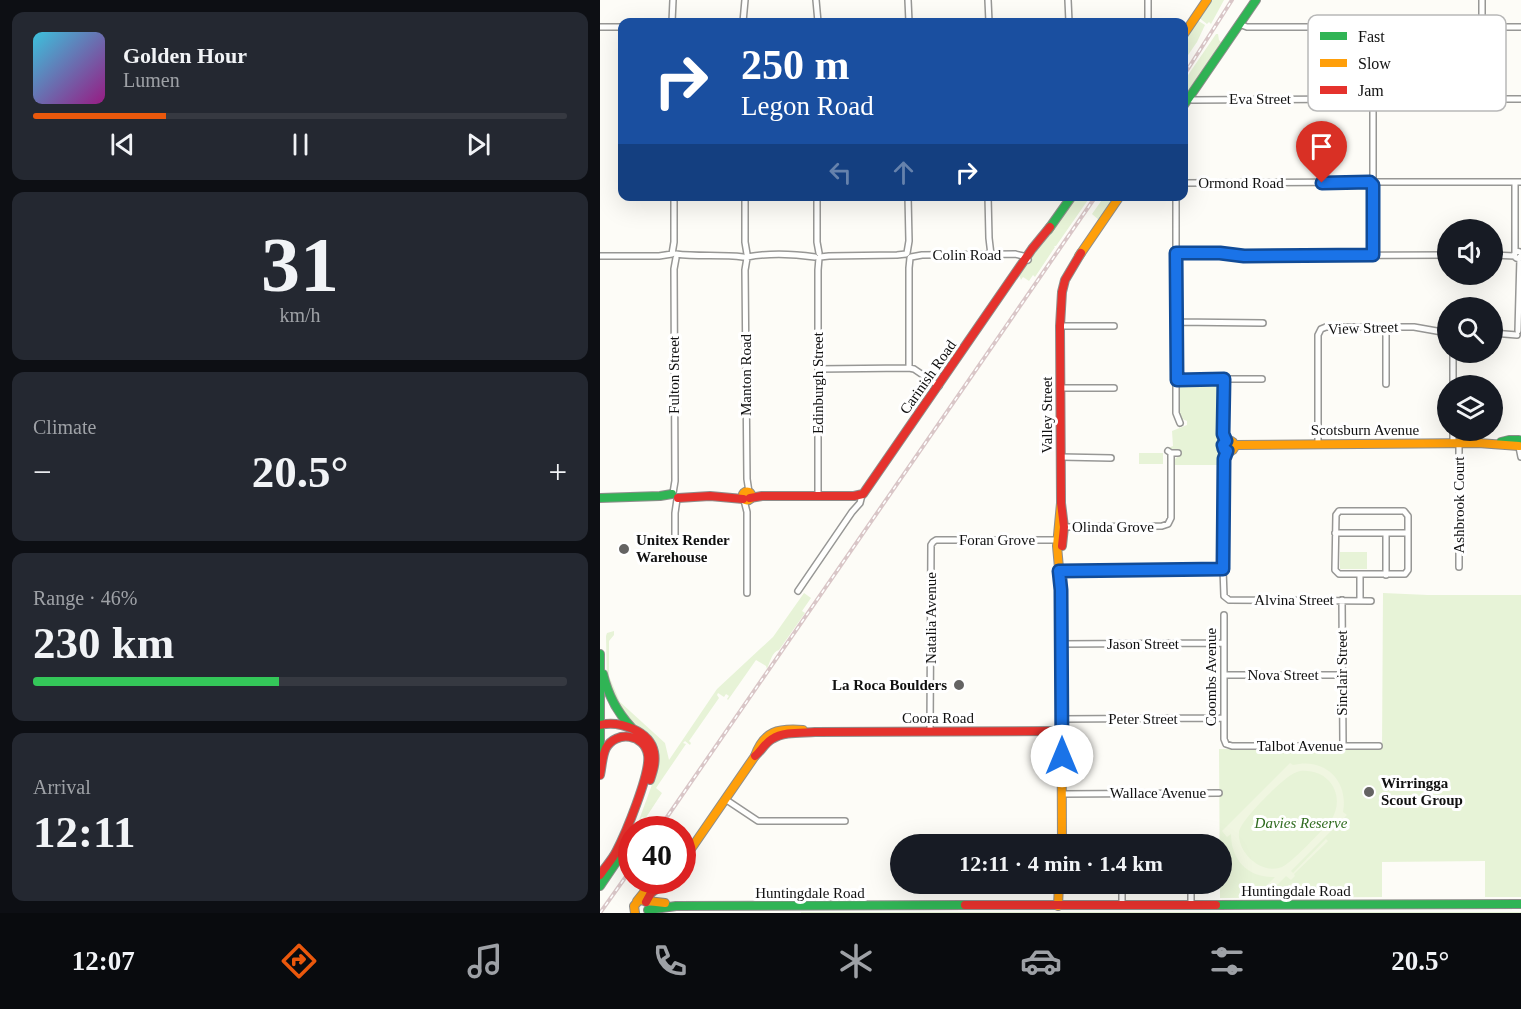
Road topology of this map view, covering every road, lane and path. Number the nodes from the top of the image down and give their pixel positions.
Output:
1 (673, 0) edge
2 (745, 0) edge
3 (816, 0) edge
4 (908, 0) edge
5 (988, 0) edge
6 (1068, 0) edge
7 (1148, 0) edge
8 (1207, 0) edge
9 (1256, 0) edge
10 (673, 18) edge
11 (745, 18) edge
12 (816, 18) edge
13 (908, 18) edge
14 (988, 18) edge
15 (1068, 18) edge
16 (1148, 18) edge
17 (1239, 24) junction
18 (1188, 26) edge
19 (600, 27) edge
20 (618, 27) edge
21 (1308, 27) edge
22 (1506, 27) edge
23 (1521, 27) edge
24 (1189, 97) joint
25 (1308, 99) edge
26 (1373, 111) edge
27 (1373, 182) junction
28 (1518, 182) edge
29 (1188, 183) edge
30 (674, 201) edge
31 (745, 201) edge
32 (817, 201) edge
33 (908, 201) edge
34 (988, 201) edge
35 (1068, 201) edge
36 (1117, 201) edge
37 (1176, 201) edge
38 (1176, 253) junction
39 (817, 255) junction
40 (909, 255) junction
41 (988, 255) junction
42 (1373, 255) junction
43 (1437, 255) edge
44 (1518, 255) edge
45 (600, 256) edge
46 (674, 256) junction
47 (745, 256) junction
48 (1025, 261) junction
49 (1176, 322) junction
50 (1263, 322) dead end
51 (1060, 326) junction
52 (1114, 326) dead end
53 (1386, 327) junction
54 (1437, 331) edge
55 (1503, 333) edge
56 (1519, 333) edge
57 (909, 368) junction
58 (818, 369) junction
59 (1224, 379) junction
60 (1262, 379) dead end
61 (1177, 380) junction
62 (1386, 384) dead end
63 (939, 386) junction
64 (1060, 388) junction
65 (1114, 388) dead end
66 (1181, 425) dead end
67 (1226, 441) junction
68 (1520, 442) edge
69 (1456, 443) junction
70 (1318, 444) junction
71 (1234, 445) junction
72 (1227, 451) junction
73 (1172, 452) dead end
74 (1060, 457) junction
75 (1521, 457) edge
76 (1112, 458) dead end
77 (858, 495) junction
78 (675, 496) junction
79 (747, 496) junction
80 (818, 496) junction
81 (600, 498) edge
82 (1061, 527) junction
83 (1408, 532) junction
84 (1335, 533) junction
85 (1386, 533) junction
86 (1060, 540) junction
87 (933, 542) joint
88 (675, 543) dead end
89 (1459, 567) dead end
90 (1223, 569) junction
91 (1061, 571) junction
92 (1360, 574) junction
93 (1386, 574) junction
94 (798, 591) dead end
95 (747, 593) dead end
96 (1342, 600) junction
97 (1360, 600) junction
98 (1371, 601) dead end
99 (1224, 615) dead end
100 (1061, 644) junction
101 (1224, 644) junction
102 (600, 654) edge
103 (600, 663) edge
104 (1224, 675) junction
105 (1342, 675) junction
106 (1224, 718) junction
107 (1061, 719) junction
108 (600, 725) edge
109 (633, 729) junction
110 (930, 731) junction
111 (1061, 731) junction
112 (1224, 739) joint
113 (1343, 746) junction
114 (1379, 746) dead end
115 (600, 766) edge
116 (600, 775) edge
117 (1219, 793) dead end
118 (1062, 794) junction
119 (725, 799) junction
120 (637, 816) edge
121 (845, 821) dead end
122 (1062, 834) edge
123 (696, 841) edge
124 (618, 859) edge
125 (600, 874) edge
126 (600, 886) edge
127 (643, 894) edge
128 (662, 894) edge
129 (1061, 894) edge
130 (1122, 894) edge
131 (1191, 894) edge
132 (664, 903) junction
133 (1521, 904) edge
134 (1061, 905) junction
135 (1122, 905) junction
136 (1191, 905) junction
137 (676, 906) junction
138 (633, 907) edge
139 (647, 907) edge
140 (685, 910) edge
141 (727, 910) edge

1 - 10 street
2 - 11 street
3 - 12 street
4 - 13 street
5 - 14 street
6 - 15 street
7 - 16 street
8 - 18 main road
9 - 17 main road
17 - 21 street
17 - 24 main road
19 - 20 street
22 - 23 street
24 - 25 street, Eva Street
26 - 27 street
27 - 28 street, Ormond Road
27 - 29 street, Ormond Road
27 - 42 street
28 - 44 street
30 - 46 street, Fulton Street
31 - 47 street, Manton Road
32 - 39 street, Edinburgh Street
33 - 40 street
34 - 41 street
35 - 48 main road, Carinish Road
36 - 51 main road, Valley Street
37 - 38 street
38 - 42 street
38 - 49 street
39 - 40 street, Colin Road
39 - 47 street, Colin Road
39 - 58 street, Edinburgh Street
40 - 41 street, Colin Road
40 - 57 street
41 - 48 street, Colin Road
42 - 43 street
44 - 56 street
45 - 46 street, Colin Road
46 - 47 street, Colin Road
46 - 78 street, Fulton Street
47 - 79 street, Manton Road
48 - 63 main road, Carinish Road
49 - 50 street
49 - 61 street
51 - 52 street
51 - 64 main road, Valley Street
53 - 54 street, View Street
53 - 62 street
53 - 70 street, View Street
55 - 56 street
57 - 58 street
57 - 63 street
58 - 80 street, Edinburgh Street
59 - 60 street
59 - 61 street
59 - 67 street
61 - 66 street
63 - 77 main road, Carinish Road
64 - 65 street
64 - 74 main road, Valley Street
67 - 71 main road
67 - 72 main road
68 - 69 main road, Scotsburn Avenue
68 - 75 street
69 - 70 main road, Scotsburn Avenue
69 - 89 street, Ashbrook Court
70 - 71 main road, Scotsburn Avenue
71 - 72 main road
72 - 90 main road
73 - 82 street, Olinda Grove
74 - 76 street
74 - 82 main road, Valley Street
77 - 80 main road
77 - 94 street, Carinish Road
78 - 79 main road
78 - 81 main road
78 - 88 street, Fulton Street
79 - 80 main road
79 - 95 street, Manton Road
82 - 86 main road, Valley Street
83 - 84 street
83 - 85 street
83 - 93 street
84 - 85 street
84 - 92 street
85 - 93 street
86 - 87 street, Foran Grove
86 - 91 main road, Valley Street
87 - 110 street, Natalia Avenue
90 - 91 main road
90 - 96 street, Alvina Street
91 - 100 main road, Valley Street
92 - 93 street
92 - 97 street
96 - 97 street, Alvina Street
96 - 105 street, Sinclair Street
97 - 98 street, Alvina Street
99 - 101 street, Coombs Avenue
100 - 101 street, Jason Street
100 - 107 main road, Valley Street
101 - 104 street, Coombs Avenue
102 - 103 main road
103 - 108 main road
103 - 109 main road
104 - 105 street, Nova Street
104 - 106 street, Coombs Avenue
105 - 113 street, Sinclair Street
106 - 107 street, Peter Street
106 - 112 street, Coombs Avenue
107 - 111 main road, Valley Street
108 - 109 main road
108 - 115 main road
109 - 120 main road
110 - 111 main road, Coora Road
110 - 119 main road, Coora Road
111 - 118 main road, Valley Street
112 - 113 street, Talbot Avenue
113 - 114 street, Talbot Avenue
116 - 125 main road
117 - 118 street, Wallace Avenue
118 - 122 main road, Valley Street
119 - 121 street
119 - 123 main road
124 - 126 main road
127 - 138 main road
128 - 132 main road
129 - 134 main road
130 - 135 street
131 - 136 street
132 - 137 main road, Huntingdale Road
132 - 139 main road, Huntingdale Road
133 - 136 main road, Huntingdale Road
134 - 135 main road, Huntingdale Road
134 - 141 main road, Huntingdale Road
135 - 136 main road, Huntingdale Road
137 - 139 main road, Huntingdale Road
137 - 140 main road, Huntingdale Road
138 - 139 main road
140 - 141 main road, Huntingdale Road

